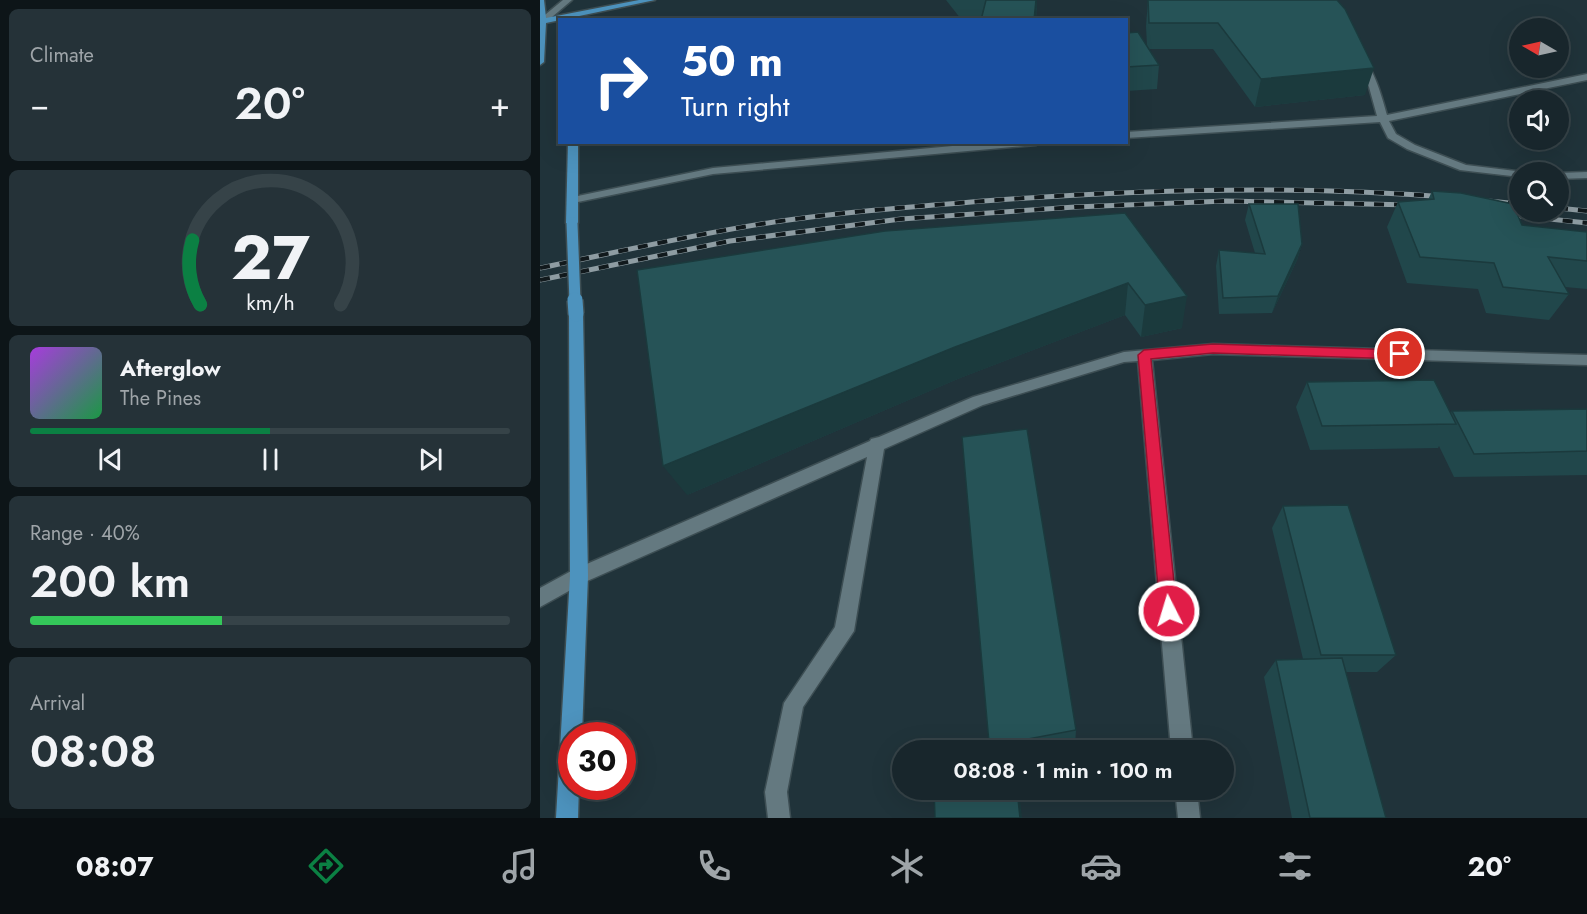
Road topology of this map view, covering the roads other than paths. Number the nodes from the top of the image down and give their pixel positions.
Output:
1 (540, 0) edge
2 (568, 0) edge
3 (651, 0) edge
4 (568, 17) edge
5 (558, 18) edge
6 (541, 21) edge
7 (1359, 55) edge
8 (540, 62) edge
9 (1587, 77) edge
10 (1383, 119) junction
11 (1128, 135) edge
12 (573, 144) edge
13 (1014, 144) edge
14 (1509, 173) edge
15 (1587, 175) edge
16 (1569, 176) edge
17 (573, 200) junction
18 (1144, 355) junction
19 (1587, 360) edge
20 (877, 443) junction
21 (579, 576) junction
22 (540, 598) edge
23 (1181, 740) edge
24 (1187, 800) edge
25 (567, 818) edge
26 (780, 818) edge
27 (1189, 818) edge

1 - 6 main road
2 - 4 main road
2 - 6 street
3 - 4 main road
5 - 6 main road
6 - 8 main road
7 - 10 street
9 - 10 street
10 - 11 street
10 - 14 street
12 - 17 main road
13 - 17 street
15 - 16 street
17 - 21 main road, bridge
18 - 19 street
18 - 20 street
18 - 23 street
20 - 21 street
20 - 26 street
21 - 22 street
21 - 25 main road
24 - 27 street

